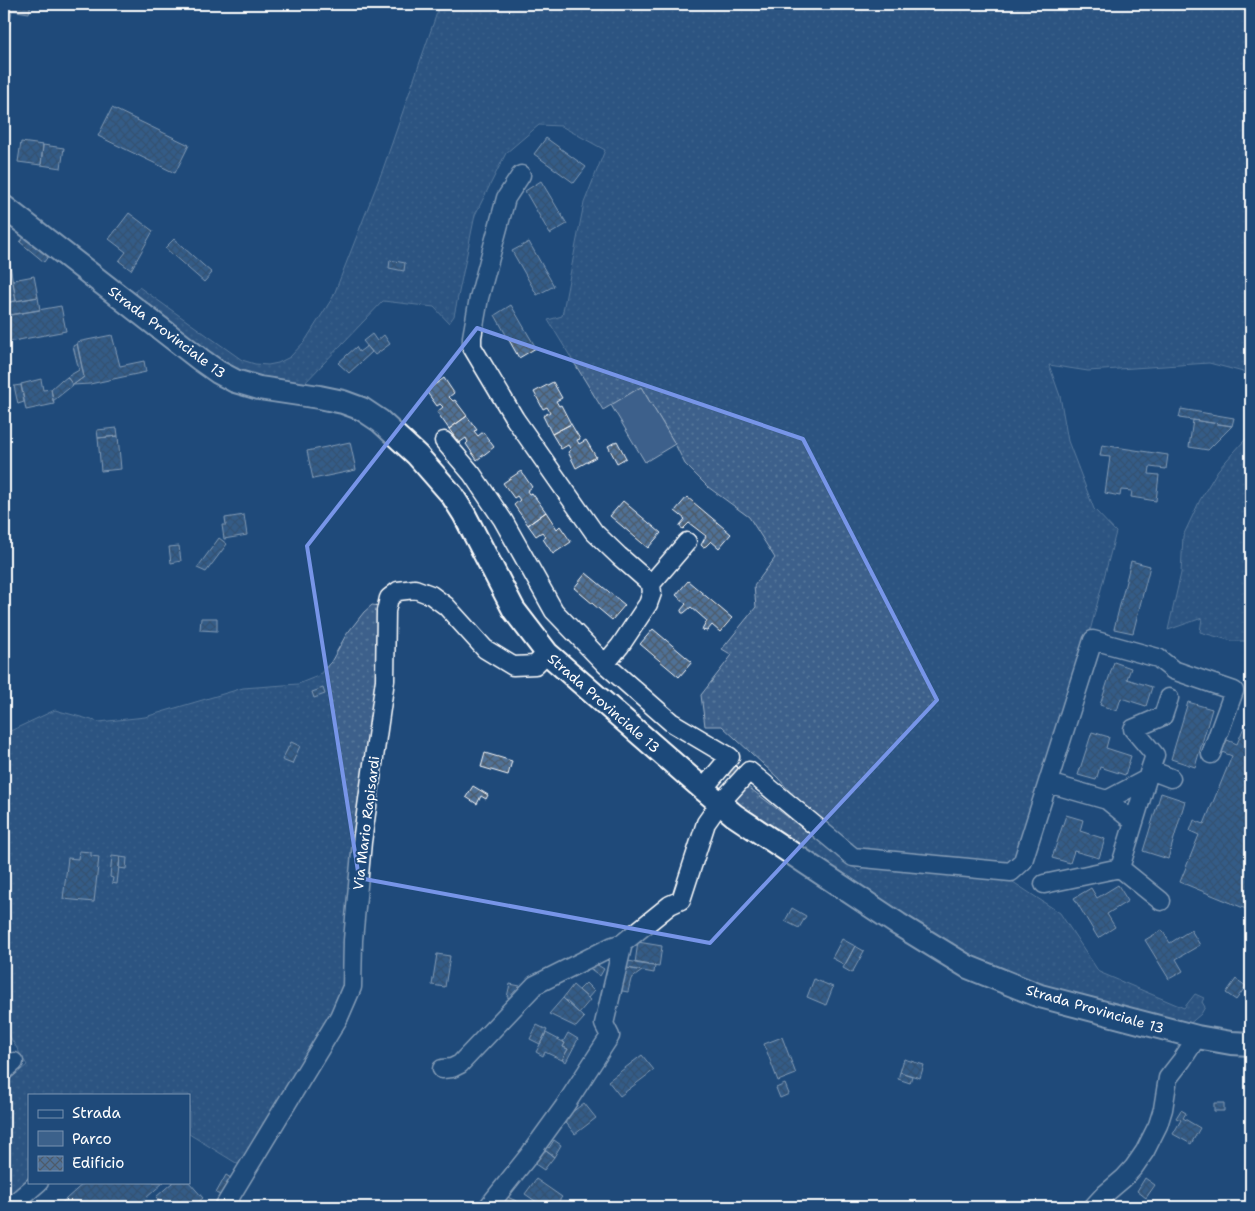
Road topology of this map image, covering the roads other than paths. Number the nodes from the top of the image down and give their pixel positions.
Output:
1 (521, 175) dead end
2 (9, 217) edge
3 (444, 441) dead end
4 (687, 542) dead end
5 (651, 584) junction
6 (547, 654) junction
7 (604, 664) junction
8 (1169, 698) dead end
9 (1211, 754) dead end
10 (1148, 774) junction
11 (1171, 778) dead end
12 (1048, 783) junction
13 (711, 796) junction
14 (1108, 800) junction
15 (1134, 822) junction
16 (1120, 868) junction
17 (1044, 884) dead end
18 (1161, 901) dead end
19 (623, 944) junction
20 (1197, 1037) junction
21 (1251, 1044) edge
22 (442, 1069) dead end
23 (37, 1184) edge
24 (10, 1207) edge
25 (224, 1207) edge
26 (488, 1207) edge
27 (1093, 1207) edge

1 - 5 street
2 - 6 main road, Strada Provinciale 13
3 - 7 street
4 - 5 street
5 - 7 street
6 - 13 main road, Strada Provinciale 13
6 - 25 street, Via Mario Rapisardi
7 - 13 street
8 - 10 street
9 - 12 street
10 - 11 street
10 - 14 street
10 - 15 street
12 - 13 street
12 - 14 street
13 - 19 street
13 - 20 main road, Strada Provinciale 13
14 - 15 street
15 - 16 street
16 - 17 street
16 - 18 street
19 - 22 street
19 - 26 street
20 - 21 main road, Strada Provinciale 13
20 - 27 street
23 - 24 street

